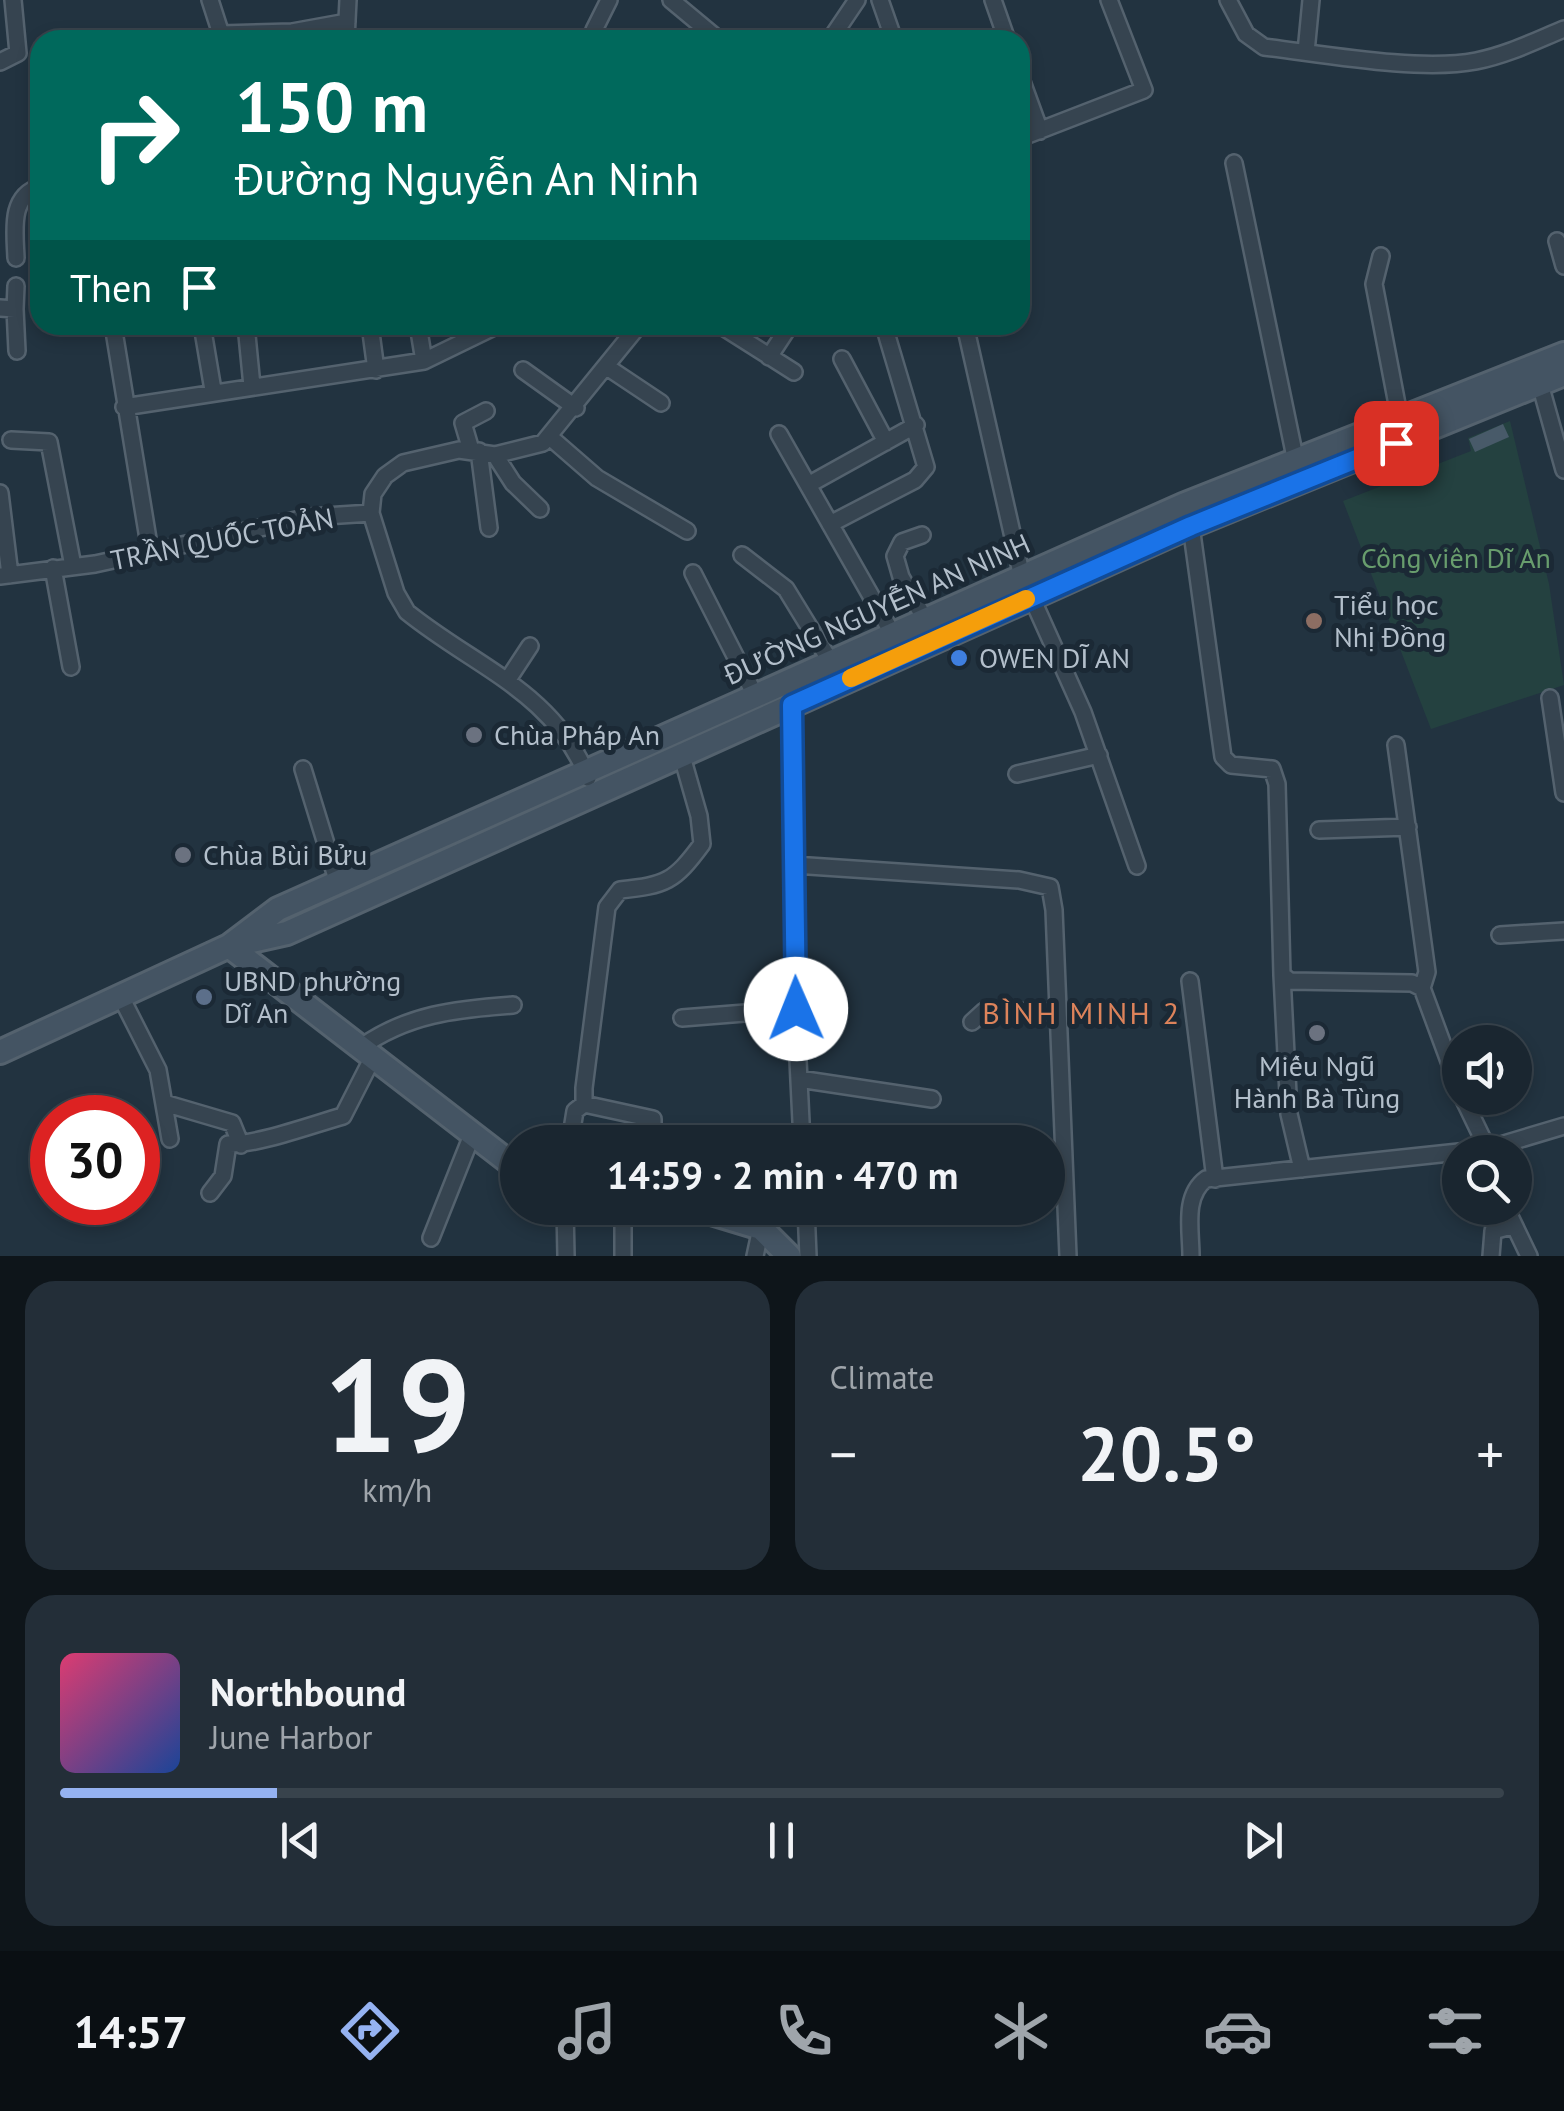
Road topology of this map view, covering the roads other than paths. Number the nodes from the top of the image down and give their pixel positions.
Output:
1 (13, 0) edge
2 (210, 0) edge
3 (348, 0) edge
4 (609, 0) edge
5 (857, 0) edge
6 (880, 0) edge
7 (993, 0) edge
8 (1110, 0) edge
9 (1228, 0) edge
10 (1311, 0) edge
11 (682, 3) edge
12 (347, 22) junction
13 (1564, 29) edge
14 (220, 30) edge
15 (303, 30) edge
16 (347, 30) edge
17 (594, 30) edge
18 (709, 30) edge
19 (837, 30) edge
20 (890, 30) edge
21 (1004, 30) edge
22 (1306, 52) junction
23 (0, 62) edge
24 (1030, 104) edge
25 (1040, 131) junction
26 (1030, 134) edge
27 (1234, 163) dead end
28 (30, 190) edge
29 (1557, 240) dead end
30 (1381, 256) dead end
31 (16, 258) dead end
32 (1564, 266) edge
33 (16, 286) dead end
34 (8, 308) edge
35 (114, 335) edge
36 (204, 335) edge
37 (247, 335) edge
38 (371, 335) edge
39 (420, 335) edge
40 (477, 335) edge
41 (631, 335) edge
42 (736, 335) edge
43 (783, 335) edge
44 (967, 335) edge
45 (886, 336) dead end
46 (17, 351) dead end
47 (1564, 354) edge
48 (769, 356) junction
49 (842, 358) dead end
50 (424, 360) junction
51 (607, 368) junction
52 (376, 370) junction
53 (524, 370) dead end
54 (794, 372) dead end
55 (1564, 374) edge
56 (1536, 375) junction
57 (252, 386) junction
58 (213, 390) junction
59 (661, 403) dead end
60 (124, 407) junction
61 (576, 408) junction
62 (486, 411) dead end
63 (1400, 420) junction
64 (916, 425) junction
65 (779, 434) dead end
66 (552, 438) junction
67 (12, 440) dead end
68 (886, 442) junction
69 (482, 452) junction
70 (1296, 462) junction
71 (1564, 470) edge
72 (808, 486) junction
73 (0, 493) edge
74 (540, 509) dead end
75 (370, 513) junction
76 (1187, 515) junction
77 (830, 524) junction
78 (489, 528) dead end
79 (687, 530) dead end
80 (922, 534) dead end
81 (150, 551) junction
82 (742, 554) dead end
83 (73, 566) junction
84 (54, 568) junction
85 (692, 574) dead end
86 (5, 575) edge
87 (1027, 587) junction
88 (926, 621) junction
89 (899, 644) junction
90 (530, 646) dead end
91 (832, 664) junction
92 (72, 667) dead end
93 (506, 681) junction
94 (756, 697) junction
95 (1550, 698) dead end
96 (792, 705) junction
97 (1396, 744) dead end
98 (682, 753) junction
99 (1099, 754) junction
100 (304, 769) dead end
101 (1017, 774) dead end
102 (590, 783) junction
103 (1564, 793) edge
104 (1408, 827) junction
105 (1319, 830) dead end
106 (794, 865) junction
107 (1137, 866) dead end
108 (338, 883) junction
109 (1564, 931) edge
110 (1500, 935) dead end
111 (228, 946) junction
112 (1282, 975) junction
113 (1190, 981) dead end
114 (1422, 988) junction
115 (121, 997) junction
116 (513, 1005) dead end
117 (796, 1009) junction
118 (1058, 1012) junction
119 (682, 1018) dead end
120 (972, 1022) dead end
121 (1442, 1041) edge
122 (0, 1052) edge
123 (366, 1054) junction
124 (799, 1079) junction
125 (932, 1099) dead end
126 (164, 1102) junction
127 (584, 1104) junction
128 (573, 1125) edge
129 (653, 1125) edge
130 (801, 1125) edge
131 (1564, 1126) edge
132 (472, 1135) junction
133 (1532, 1137) edge
134 (170, 1140) dead end
135 (242, 1145) junction
136 (1442, 1155) edge
137 (500, 1156) edge
138 (1302, 1169) junction
139 (1215, 1179) junction
140 (210, 1193) dead end
141 (565, 1225) edge
142 (623, 1225) edge
143 (751, 1225) edge
144 (807, 1225) edge
145 (1511, 1226) joint
146 (761, 1228) junction
147 (431, 1238) dead end
148 (566, 1256) edge
149 (623, 1256) edge
150 (754, 1256) edge
151 (790, 1256) edge
152 (808, 1256) edge
153 (1068, 1256) edge
154 (1190, 1256) edge
155 (1491, 1256) edge
156 (1529, 1256) edge

1 - 23 street
2 - 14 street
3 - 12 street
4 - 17 street
5 - 19 street
6 - 20 street
7 - 21 street
8 - 25 street
9 - 22 street
10 - 22 street
11 - 18 street
12 - 15 street
12 - 16 street
13 - 22 street
24 - 25 street
25 - 26 street
27 - 70 street
28 - 31 street
29 - 32 street
30 - 63 street
33 - 34 street
34 - 46 street
35 - 60 street
36 - 58 street
37 - 57 street
38 - 52 street
39 - 50 street
40 - 50 street
41 - 51 street
42 - 48 street
43 - 48 street
44 - 87 street
45 - 64 street
47 - 56 main road, ĐƯỜNG NGUYỄN AN NINH
48 - 54 street
49 - 68 street
50 - 52 street
51 - 59 street
51 - 61 street
52 - 57 street
53 - 61 street
55 - 56 main road, ĐƯỜNG NGUYỄN AN NINH
56 - 63 main road, ĐƯỜNG NGUYỄN AN NINH
56 - 71 street
56 - 76 main road, ĐƯỜNG NGUYỄN AN NINH
57 - 58 street
58 - 60 street
60 - 81 street
61 - 66 street
62 - 69 street
63 - 70 main road, ĐƯỜNG NGUYỄN AN NINH
64 - 68 street
64 - 77 street
65 - 72 street
66 - 69 street
66 - 79 street
67 - 83 street
68 - 72 street
69 - 74 street
69 - 75 street
69 - 78 street
70 - 76 main road, ĐƯỜNG NGUYỄN AN NINH
72 - 77 street
73 - 86 street
75 - 81 street, TRẦN QUỐC TOẢN
75 - 93 street, TRẦN QUỐC TOẢN
76 - 87 main road, ĐƯỜNG NGUYỄN AN NINH
76 - 112 street
77 - 89 street
80 - 88 street
81 - 83 street, TRẦN QUỐC TOẢN
82 - 91 street
83 - 84 street, TRẦN QUỐC TOẢN
84 - 86 street, TRẦN QUỐC TOẢN
84 - 92 street
85 - 94 street
87 - 88 main road, ĐƯỜNG NGUYỄN AN NINH
87 - 89 main road, ĐƯỜNG NGUYỄN AN NINH
87 - 99 street
88 - 89 main road, ĐƯỜNG NGUYỄN AN NINH
89 - 91 main road, ĐƯỜNG NGUYỄN AN NINH
89 - 96 main road, ĐƯỜNG NGUYỄN AN NINH
90 - 93 street
91 - 94 main road, ĐƯỜNG NGUYỄN AN NINH
93 - 102 street, TRẦN QUỐC TOẢN
94 - 102 main road, ĐƯỜNG NGUYỄN AN NINH
95 - 103 street
96 - 98 main road, ĐƯỜNG NGUYỄN AN NINH
96 - 106 street
97 - 104 street
98 - 102 main road, ĐƯỜNG NGUYỄN AN NINH
98 - 127 street
99 - 101 street
99 - 107 street
100 - 108 street
102 - 108 main road, ĐƯỜNG NGUYỄN AN NINH
102 - 111 main road, ĐƯỜNG NGUYỄN AN NINH
104 - 105 street
104 - 114 street
106 - 117 street
106 - 118 street
108 - 111 main road, ĐƯỜNG NGUYỄN AN NINH
109 - 110 street
111 - 115 main road, ĐƯỜNG NGUYỄN AN NINH
111 - 123 main road
112 - 114 street
112 - 138 street
113 - 139 street
114 - 121 street
115 - 122 main road, ĐƯỜNG NGUYỄN AN NINH
115 - 126 street
116 - 123 street
117 - 119 street
117 - 124 street
118 - 120 street
118 - 153 street
123 - 132 main road
123 - 135 street
124 - 125 street
124 - 130 street
126 - 134 street
126 - 135 street
127 - 128 street
127 - 129 street
131 - 133 street
132 - 137 main road
132 - 147 street
135 - 140 street
136 - 138 street
138 - 139 street
139 - 154 street
141 - 148 street
142 - 149 street
143 - 146 main road
144 - 152 street
145 - 155 street
145 - 156 street
146 - 150 street
146 - 151 main road

